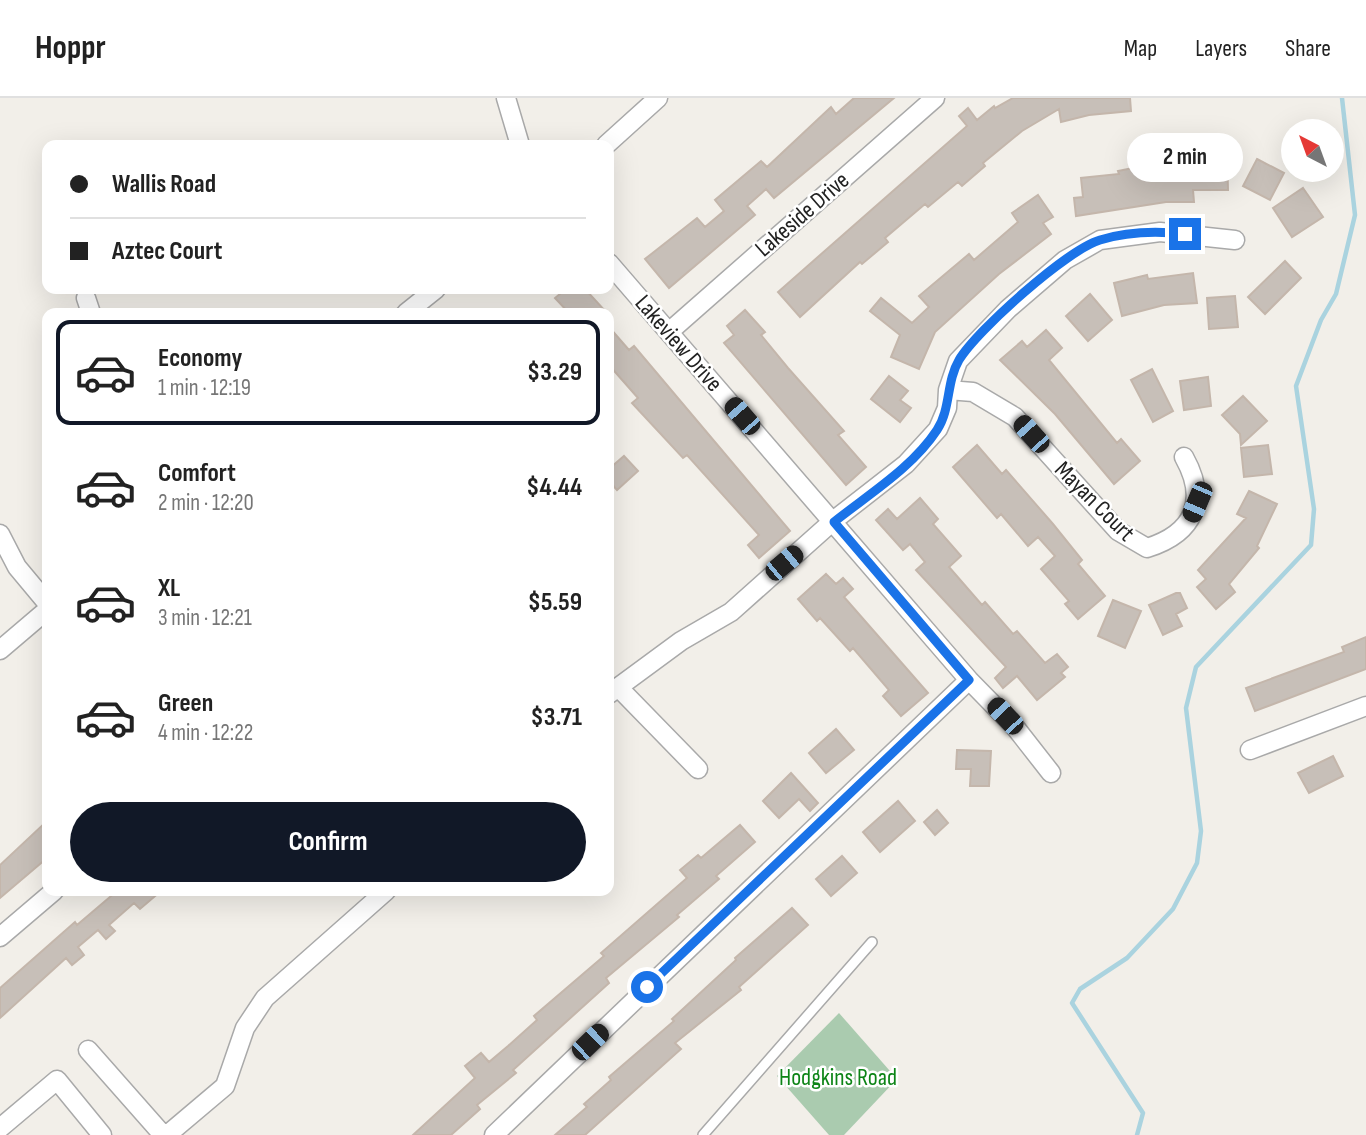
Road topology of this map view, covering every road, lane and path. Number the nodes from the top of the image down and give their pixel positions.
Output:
1 (506, 98) edge
2 (658, 98) edge
3 (935, 98) edge
4 (519, 140) edge
5 (612, 140) edge
6 (1235, 240) dead end
7 (614, 269) edge
8 (430, 294) edge
9 (412, 308) edge
10 (670, 331) junction
11 (948, 390) junction
12 (1184, 457) dead end
13 (834, 522) junction
14 (0, 534) edge
15 (42, 597) edge
16 (42, 614) edge
17 (0, 650) edge
18 (969, 680) junction
19 (614, 689) edge
20 (614, 691) edge
21 (1366, 706) edge
22 (1250, 750) dead end
23 (698, 769) dead end
24 (1051, 773) dead end
25 (48, 896) edge
26 (380, 896) edge
27 (0, 937) edge
28 (872, 942) dead end
29 (88, 1049) dead end
30 (0, 1128) edge
31 (102, 1135) edge
32 (165, 1135) edge
33 (494, 1135) edge
34 (702, 1135) edge

1 - 4 street
2 - 5 street
3 - 10 street, Lakeside Drive
6 - 11 street
7 - 10 street, Lakeview Drive
8 - 9 street
10 - 13 street, Lakeview Drive
11 - 12 street, Mayan Court
11 - 13 street
13 - 18 street, Lakeview Drive
13 - 19 street
14 - 15 street
16 - 17 street
18 - 24 street, Lakeview Drive
18 - 33 street
20 - 23 street
21 - 22 street
25 - 27 street
26 - 32 street
28 - 34 lane
29 - 32 street
30 - 31 street

